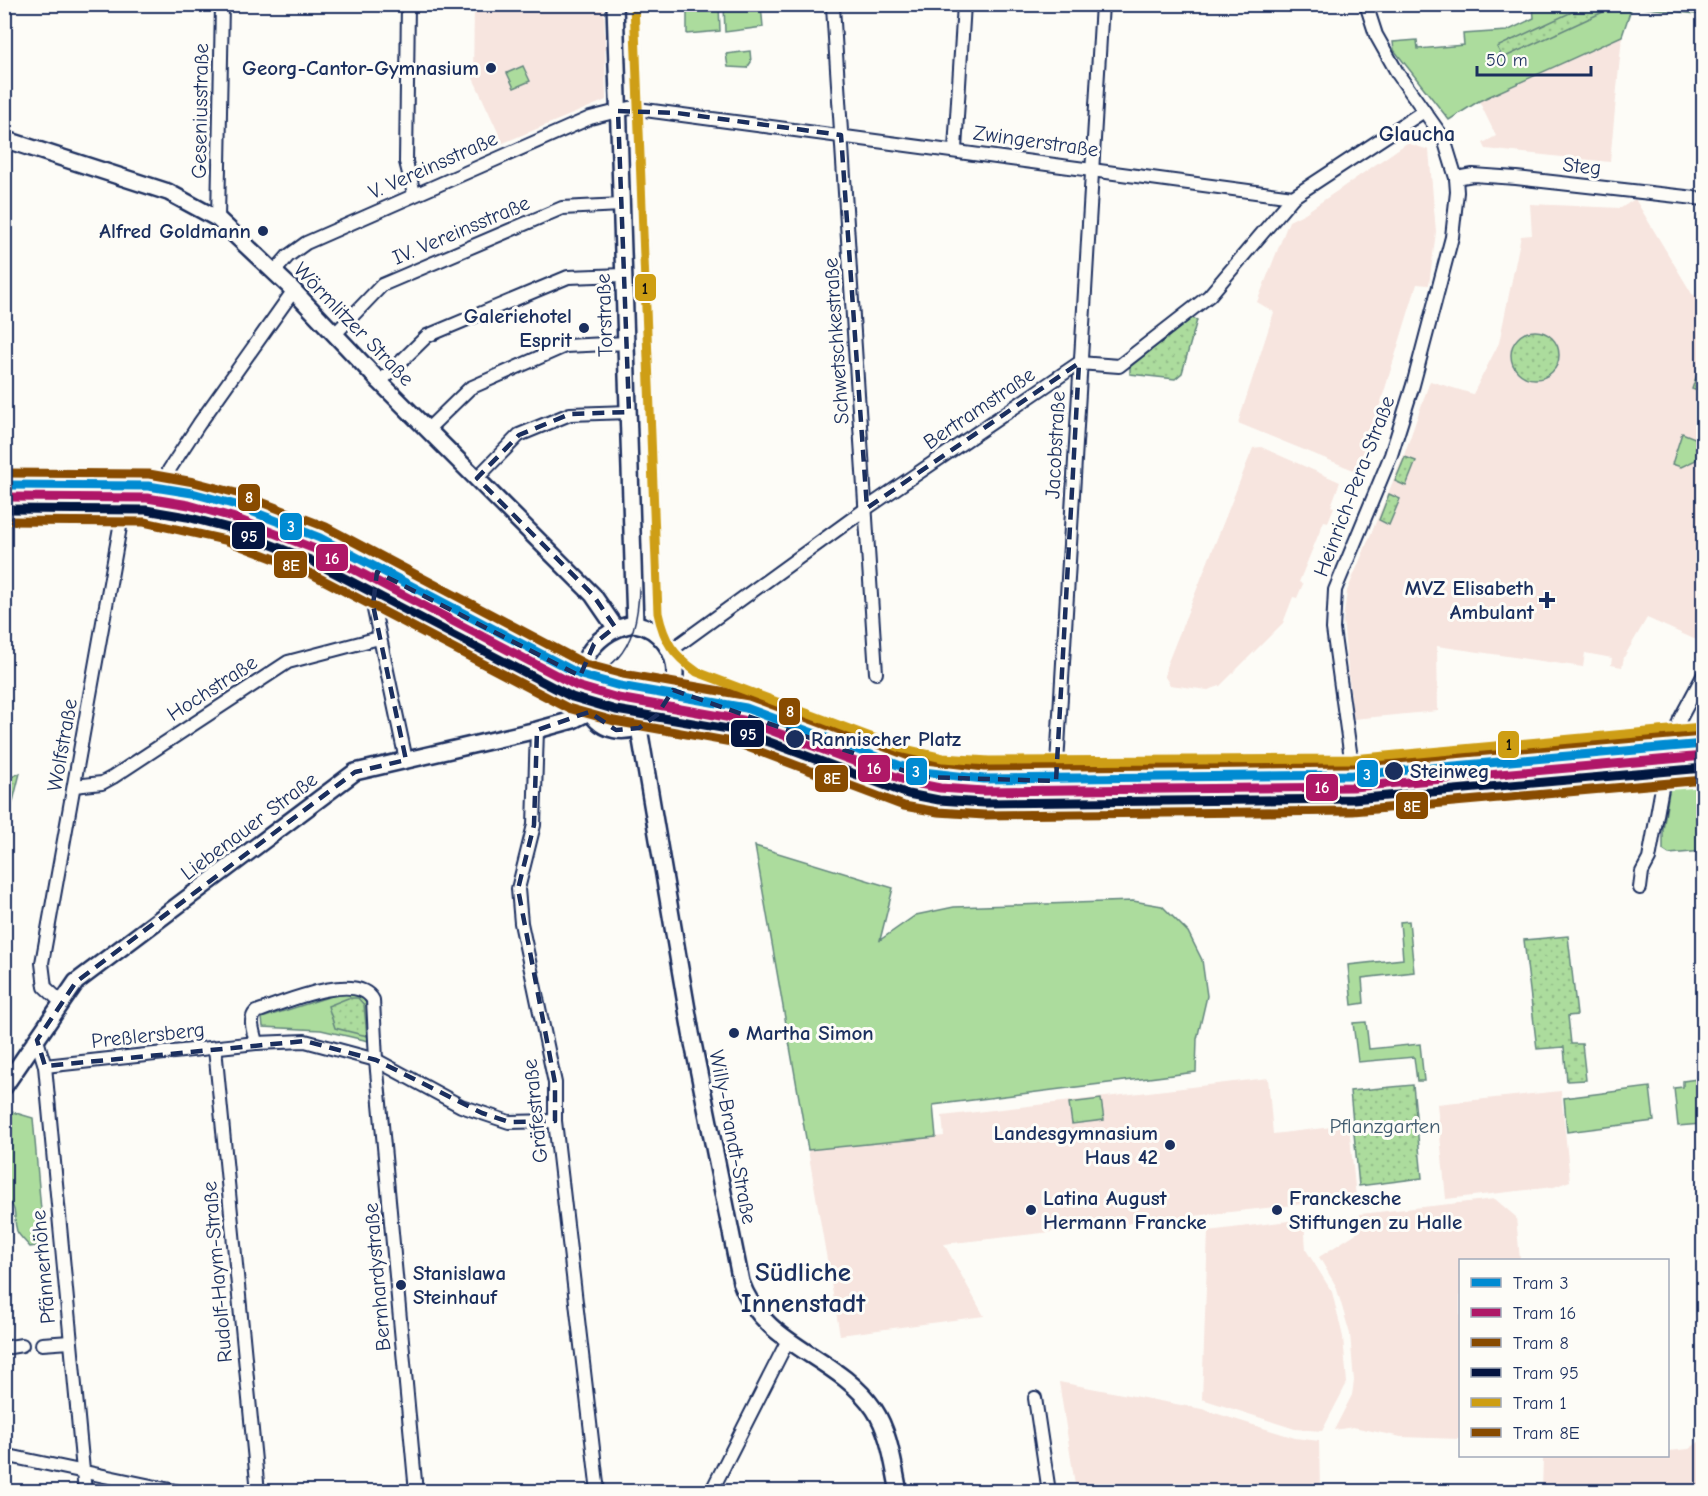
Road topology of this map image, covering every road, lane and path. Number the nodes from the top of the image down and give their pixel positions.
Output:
1 (222, 4) edge
2 (408, 4) edge
3 (615, 4) edge
4 (963, 4) edge
5 (1102, 4) edge
6 (1366, 4) edge
7 (833, 7) dead end
8 (618, 111) junction
9 (1424, 111) junction
10 (841, 135) junction
11 (4, 139) edge
12 (955, 149) junction
13 (1091, 168) junction
14 (1456, 178) junction
15 (414, 194) junction
16 (1293, 197) junction
17 (1704, 199) edge
18 (621, 205) junction
19 (218, 219) junction
20 (274, 272) junction
21 (624, 275) junction
22 (294, 290) junction
23 (336, 333) junction
24 (627, 343) junction
25 (1079, 363) junction
26 (380, 382) junction
27 (629, 412) junction
28 (428, 429) junction
29 (477, 478) junction
30 (127, 488) junction
31 (4, 489) edge
32 (162, 492) junction
33 (867, 508) junction
34 (377, 572) junction
35 (635, 624) junction
36 (615, 627) junction
37 (379, 639) junction
38 (670, 651) junction
39 (876, 673) dead end
40 (1704, 674) edge
41 (581, 675) junction
42 (672, 690) junction
43 (589, 712) junction
44 (639, 728) junction
45 (537, 730) junction
46 (1704, 740) edge
47 (1670, 752) junction
48 (406, 760) junction
49 (1704, 766) edge
50 (1354, 780) junction
51 (1056, 781) junction
52 (74, 786) junction
53 (1640, 888) dead end
54 (61, 1002) junction
55 (37, 1040) junction
56 (256, 1043) junction
57 (215, 1048) junction
58 (376, 1060) junction
59 (45, 1066) junction
60 (4, 1087) edge
61 (555, 1121) junction
62 (788, 1341) junction
63 (70, 1342) junction
64 (42, 1344) dead end
65 (22, 1346) dead end
66 (4, 1348) edge
67 (1035, 1398) dead end
68 (4, 1455) edge
69 (83, 1470) junction
70 (85, 1491) edge
71 (180, 1491) edge
72 (258, 1491) edge
73 (416, 1491) edge
74 (598, 1491) edge
75 (711, 1491) edge
76 (900, 1491) edge
77 (1049, 1491) edge

1 - 19 street, Geseniusstraße
2 - 15 street
3 - 8 street, Torstraße
4 - 12 street
5 - 13 street, Jacobstraße
6 - 9 street, Heinrich-Pera-Straße
7 - 10 street, Schwetschkestraße
8 - 10 street, Zwingerstraße
8 - 15 street, V. Vereinsstraße
8 - 18 street, Torstraße
9 - 14 street, Heinrich-Pera-Straße
9 - 16 street
10 - 12 street, Zwingerstraße
10 - 33 street, Schwetschkestraße
11 - 19 street, Wörmlitzer Straße
12 - 13 street, Zwingerstraße
13 - 16 street, Zwingerstraße
13 - 25 street, Jacobstraße
14 - 17 street, Steg
14 - 50 street, Heinrich-Pera-Straße
15 - 20 street, V. Vereinsstraße
16 - 25 street
18 - 21 street, Torstraße
18 - 23 street, IV. Vereinsstraße
19 - 20 street, Wörmlitzer Straße
20 - 22 street, Wörmlitzer Straße
21 - 24 street, Torstraße
21 - 26 street
22 - 23 street, Wörmlitzer Straße
22 - 32 street
23 - 26 street, Wörmlitzer Straße
24 - 27 street, Torstraße
24 - 28 street
25 - 33 street, Bertramstraße
25 - 51 street, Jacobstraße
26 - 28 street, Wörmlitzer Straße
27 - 29 street
27 - 35 street, Torstraße
28 - 29 street, Wörmlitzer Straße
29 - 36 street, Wörmlitzer Straße
30 - 31 street
30 - 32 street
30 - 52 street, Wolfstraße
32 - 34 street
33 - 38 street, Bertramstraße
33 - 39 street, Schwetschkestraße
34 - 37 street
34 - 41 street
35 - 36 street
35 - 38 street
36 - 41 street
37 - 48 street
37 - 52 street, Hochstraße
38 - 42 street
40 - 47 street
41 - 43 street
42 - 44 street
42 - 51 street
43 - 44 street
43 - 45 street, Liebenauer Straße
44 - 62 street, Willy-Brandt-Straße
45 - 48 street, Liebenauer Straße
45 - 61 street, Gräfestraße
46 - 47 street
47 - 49 street
47 - 50 street
47 - 53 street
48 - 54 street, Liebenauer Straße
50 - 51 street
52 - 54 street, Wolfstraße
54 - 55 street, Liebenauer Straße
55 - 59 street, Pfännerhöhe
55 - 60 street, Liebenauer Straße
56 - 57 street, Preßlersberg
56 - 58 street, Preßlersberg
56 - 58 street
57 - 59 street, Preßlersberg
57 - 72 street, Rudolf-Haym-Straße
58 - 61 street, Preßlersberg
58 - 73 street, Bernhardystraße
59 - 63 street, Pfännerhöhe
61 - 74 street, Gräfestraße
62 - 75 street
62 - 76 street, Willy-Brandt-Straße
63 - 64 street
63 - 69 street, Pfännerhöhe
65 - 66 street
67 - 77 street
68 - 69 street
69 - 70 street, Pfännerhöhe
69 - 71 street

